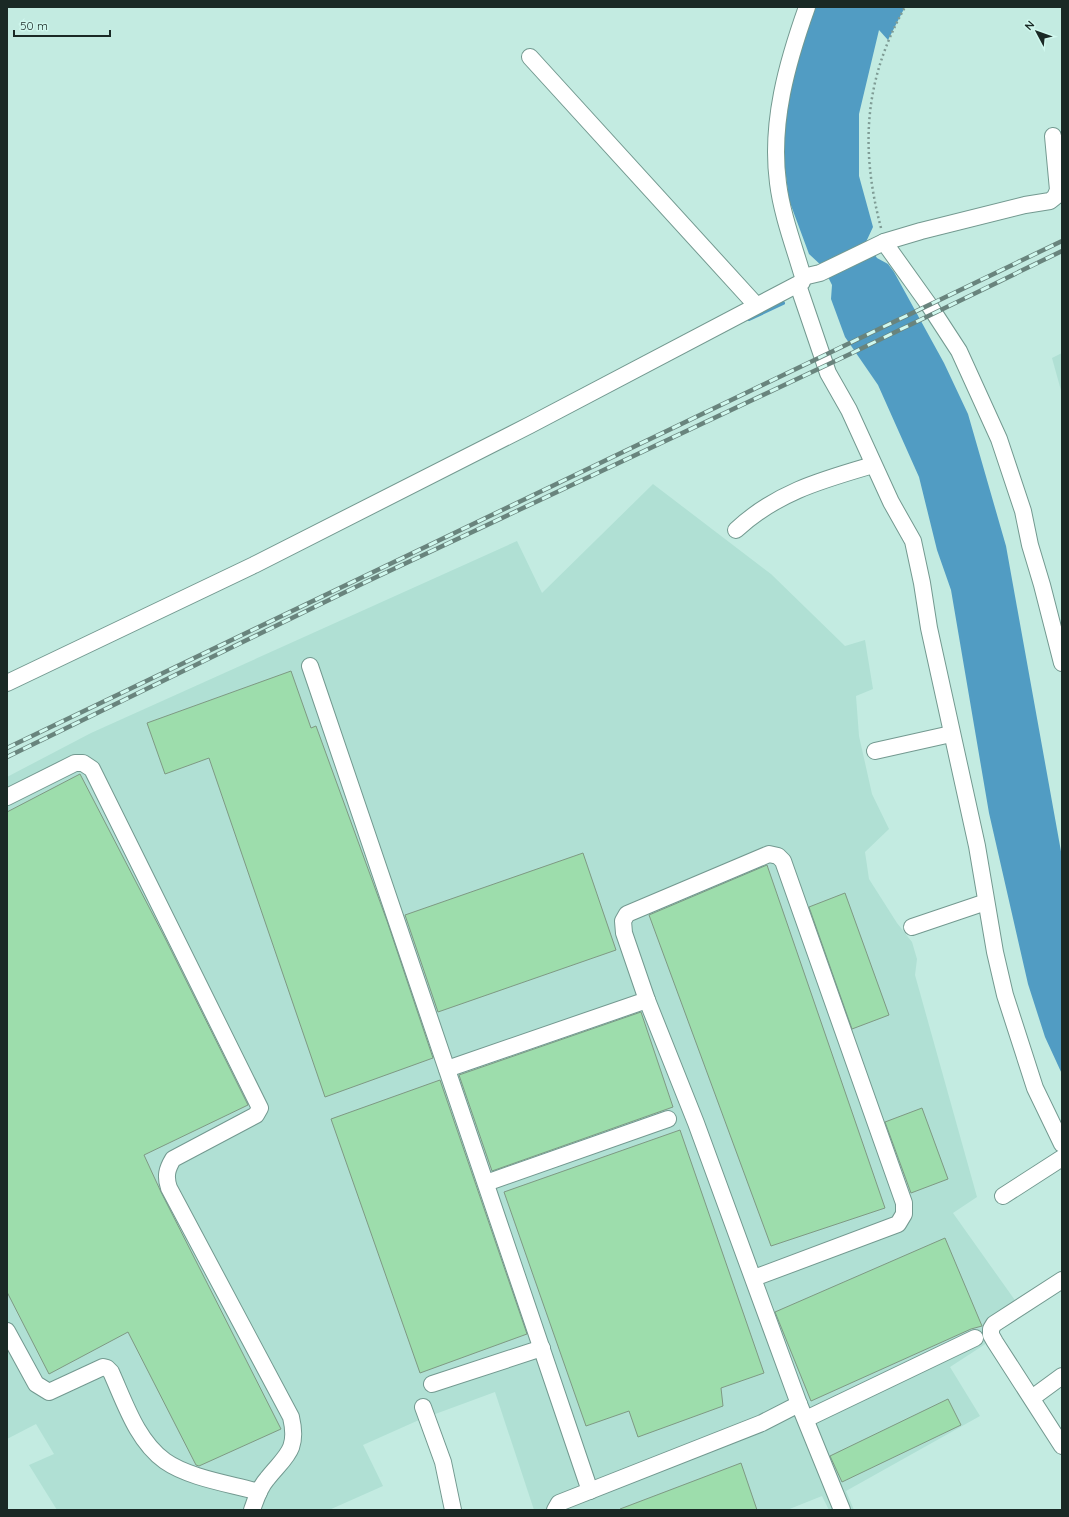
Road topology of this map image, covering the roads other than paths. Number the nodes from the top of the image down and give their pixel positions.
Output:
1 (807, 7) edge
2 (530, 57) dead end
3 (1053, 136) dead end
4 (1059, 193) edge
5 (880, 245) junction
6 (801, 281) junction
7 (756, 305) junction
8 (874, 465) junction
9 (736, 530) dead end
10 (1062, 663) edge
11 (310, 666) dead end
12 (7, 684) edge
13 (952, 734) junction
14 (875, 751) dead end
15 (7, 797) edge
16 (986, 902) junction
17 (912, 927) dead end
18 (647, 1000) junction
19 (447, 1069) junction
20 (668, 1119) dead end
21 (1062, 1144) edge
22 (1062, 1158) edge
23 (486, 1183) junction
24 (1003, 1196) dead end
25 (754, 1278) junction
26 (1062, 1280) edge
27 (7, 1331) edge
28 (975, 1338) dead end
29 (542, 1348) junction
30 (1062, 1376) edge
31 (432, 1384) dead end
32 (1032, 1398) junction
33 (799, 1404) junction
34 (423, 1407) dead end
35 (806, 1419) junction
36 (1062, 1446) edge
37 (590, 1491) junction
38 (259, 1492) junction
39 (252, 1510) edge
40 (454, 1510) edge
41 (555, 1510) edge
42 (842, 1510) edge

1 - 6 street
2 - 7 street
3 - 4 street
4 - 5 street
5 - 6 street
5 - 10 street
6 - 7 street
6 - 8 street
7 - 12 street
8 - 9 street
8 - 13 street
11 - 19 street
13 - 14 street
13 - 16 street
15 - 38 street
16 - 17 street
16 - 21 street
18 - 19 street
18 - 25 street
18 - 25 street
19 - 23 street
20 - 23 street
22 - 24 street
23 - 29 street
25 - 33 street
26 - 32 street
27 - 38 street
28 - 35 street
29 - 31 street
29 - 37 street
30 - 32 street
32 - 36 street
33 - 35 street
33 - 37 street
34 - 40 street
35 - 42 street
37 - 41 street
38 - 39 street

